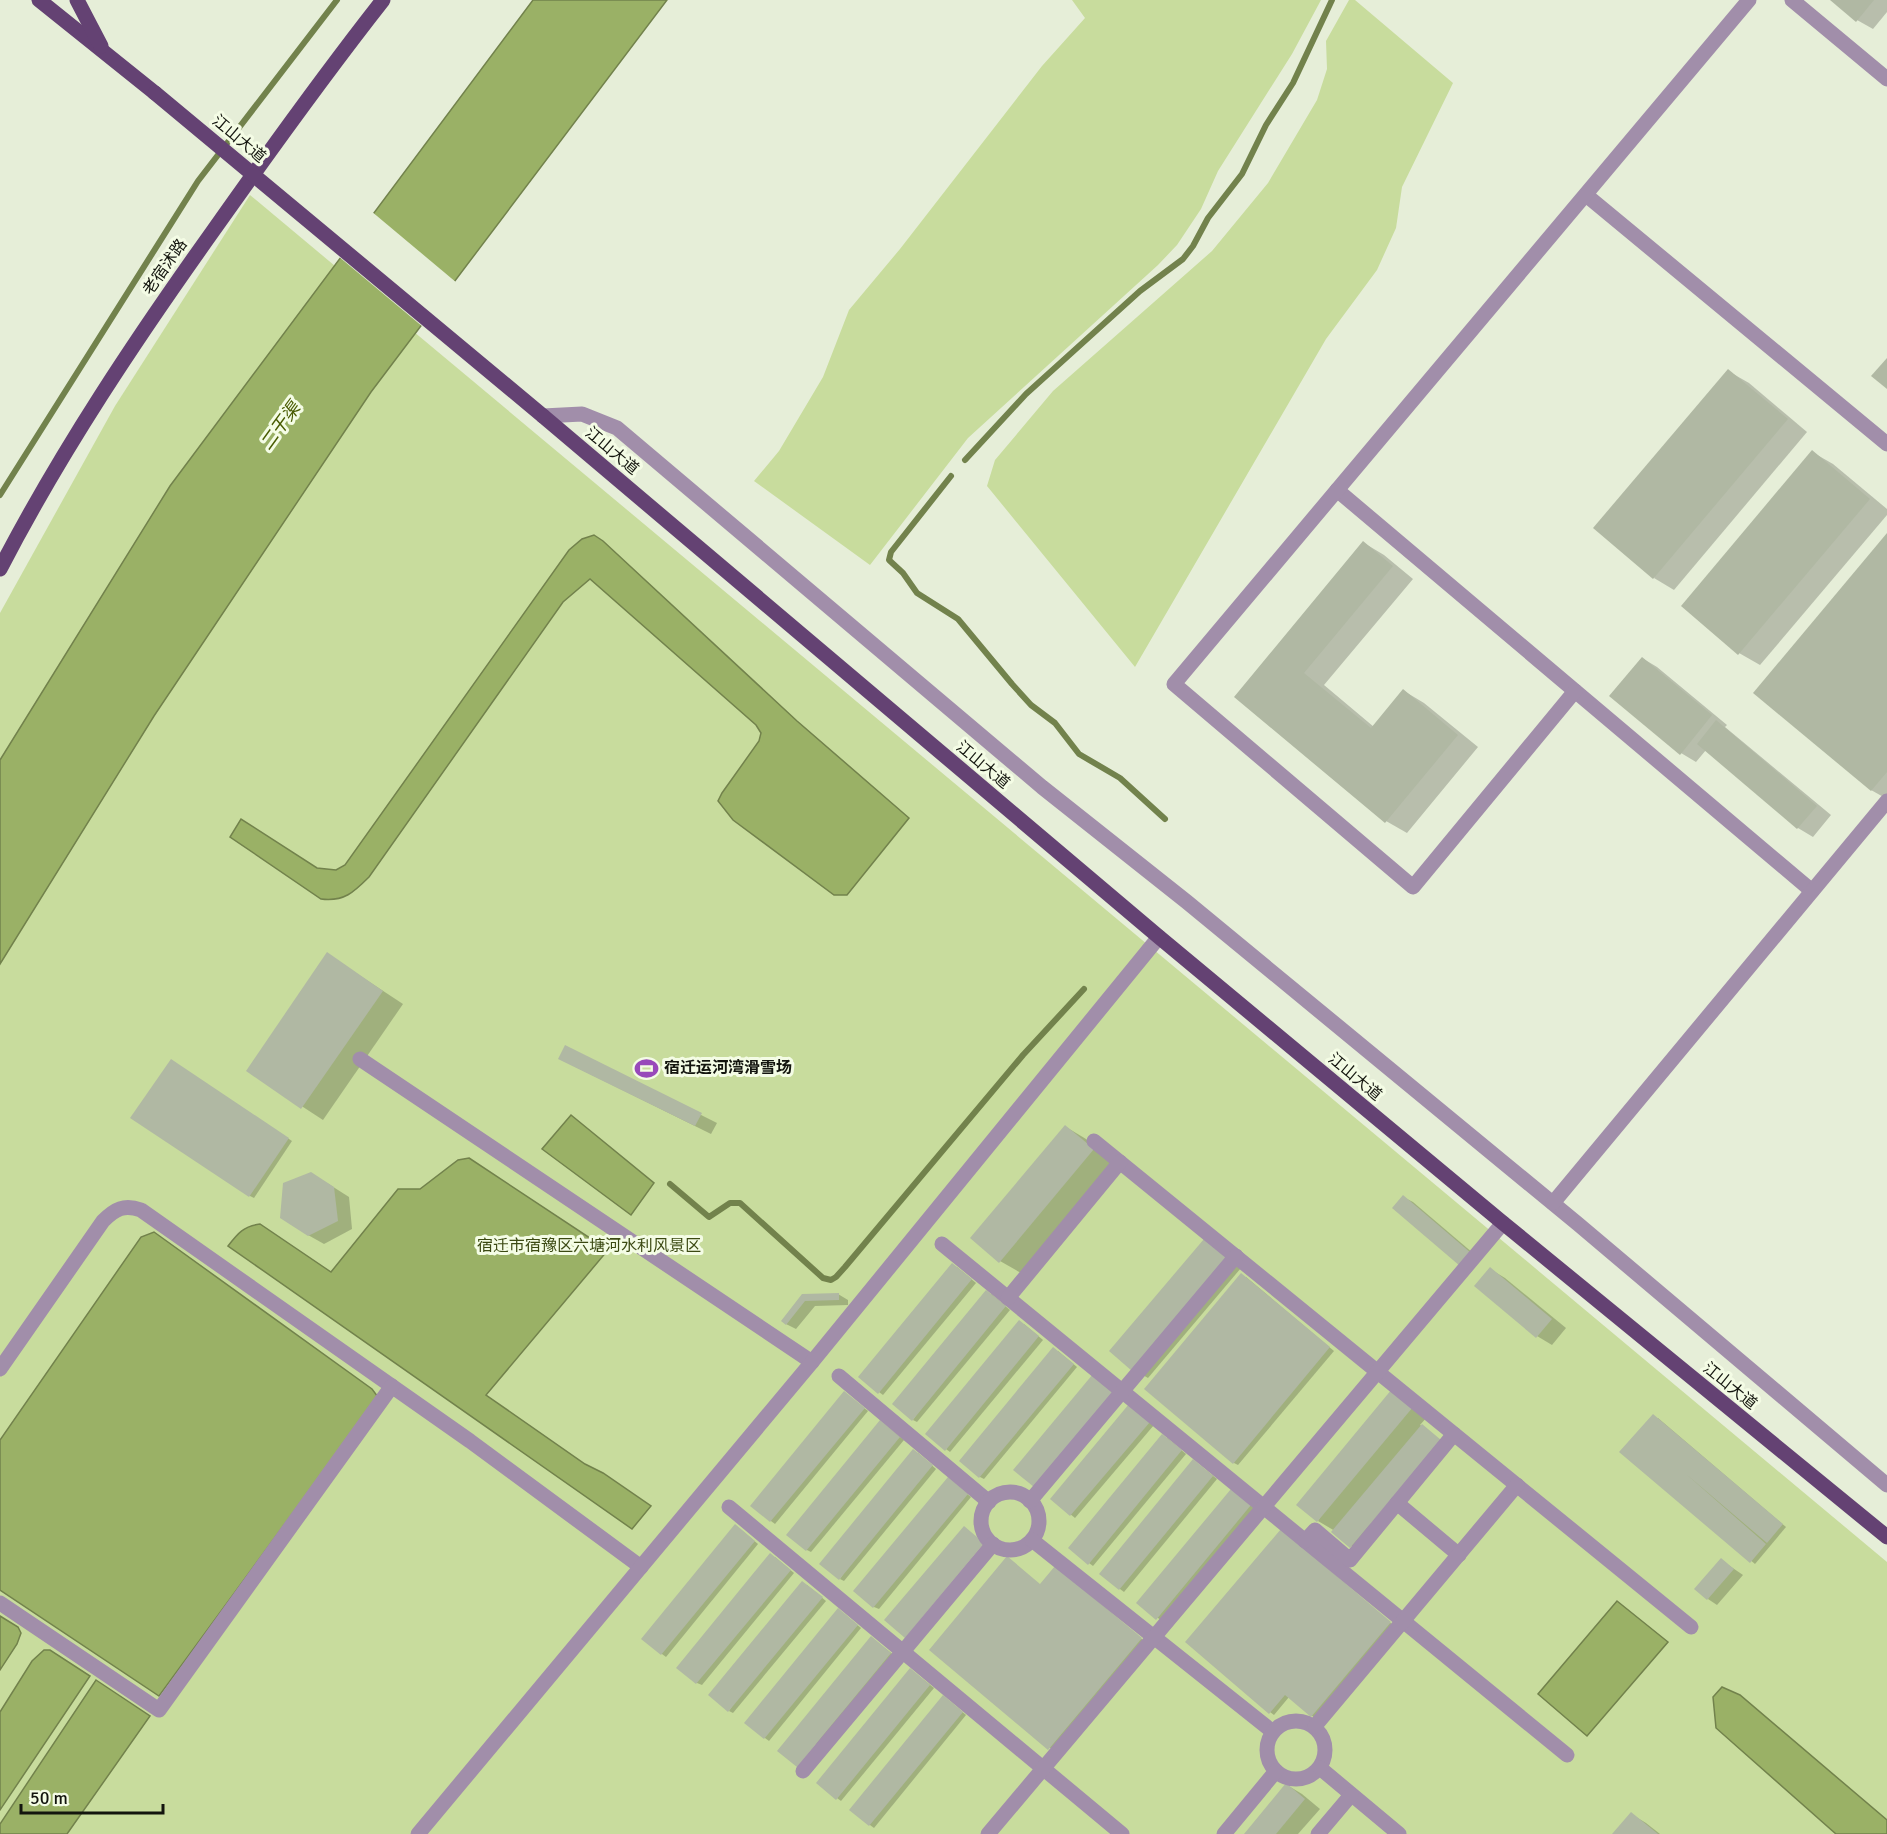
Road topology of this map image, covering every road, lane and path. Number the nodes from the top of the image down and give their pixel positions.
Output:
1 (39, 0) edge
2 (45, 0) edge
3 (76, 0) edge
4 (383, 0) edge
5 (1749, 0) edge
6 (1792, 0) edge
7 (59, 16) junction
8 (105, 54) junction
9 (1887, 79) edge
10 (1586, 195) junction
11 (543, 416) junction
12 (1887, 444) edge
13 (1337, 490) junction
14 (0, 569) edge
15 (1575, 691) junction
16 (1887, 801) edge
17 (1812, 891) junction
18 (1159, 937) junction
19 (360, 1059) dead end
20 (1094, 1141) dead end
21 (1120, 1162) junction
22 (1553, 1203) junction
23 (1503, 1223) junction
24 (942, 1244) dead end
25 (1236, 1256) junction
26 (1008, 1298) junction
27 (812, 1362) junction
28 (0, 1369) edge
29 (1377, 1371) junction
30 (839, 1376) dead end
31 (392, 1386) junction
32 (1122, 1391) junction
33 (1454, 1434) junction
34 (1517, 1485) junction
35 (1887, 1485) edge
36 (1030, 1501) junction
37 (989, 1502) junction
38 (1397, 1503) junction
39 (729, 1507) dead end
40 (1263, 1507) junction
41 (1887, 1537) edge
42 (1032, 1540) junction
43 (1305, 1541) junction
44 (993, 1544) junction
45 (1459, 1555) junction
46 (641, 1567) junction
47 (0, 1603) edge
48 (1403, 1621) junction
49 (1691, 1627) dead end
50 (1154, 1637) junction
51 (903, 1652) junction
52 (1315, 1726) junction
53 (1273, 1732) junction
54 (1567, 1755) dead end
55 (1043, 1768) junction
56 (1320, 1768) junction
57 (1276, 1771) junction
58 (802, 1772) dead end
59 (1351, 1795) junction
60 (418, 1834) edge
61 (988, 1834) edge
62 (1122, 1834) edge
63 (1224, 1834) edge
64 (1318, 1834) edge
65 (1399, 1834) edge

1 - 7 main road, 江山大道
2 - 7 main road, 江山大道
3 - 8 main road
4 - 14 main road, 老宿沭路
5 - 10 street
6 - 9 street
7 - 8 main road, 江山大道
8 - 11 main road, 江山大道, bridge
10 - 12 street
10 - 13 street
11 - 18 main road, 江山大道
11 - 22 street
13 - 15 street
13 - 15 street
15 - 17 street
16 - 17 street
17 - 22 street
18 - 23 main road, 江山大道
18 - 27 street
19 - 27 street
20 - 21 street
21 - 25 street
21 - 26 street
22 - 35 street
23 - 29 street
23 - 41 main road, 江山大道
24 - 26 street
25 - 29 street
25 - 32 street
26 - 32 street
27 - 46 street
28 - 31 street
29 - 33 street
29 - 40 street
30 - 37 street
31 - 46 street
31 - 47 street
32 - 36 street
32 - 40 street
33 - 34 street
33 - 38 street
34 - 45 street
34 - 49 street
36 - 37 street
36 - 42 street
37 - 44 street
38 - 43 street
38 - 45 street
39 - 51 street
40 - 43 street
40 - 50 street
42 - 44 street
42 - 50 street
43 - 48 street
44 - 51 street
45 - 48 street
46 - 60 street
48 - 52 street
48 - 54 street
50 - 53 street
50 - 55 street
51 - 55 street
51 - 58 street
52 - 53 street
52 - 56 street
53 - 57 street
55 - 61 street
55 - 62 street
56 - 57 street
56 - 59 street
57 - 63 street
59 - 64 street
59 - 65 street

